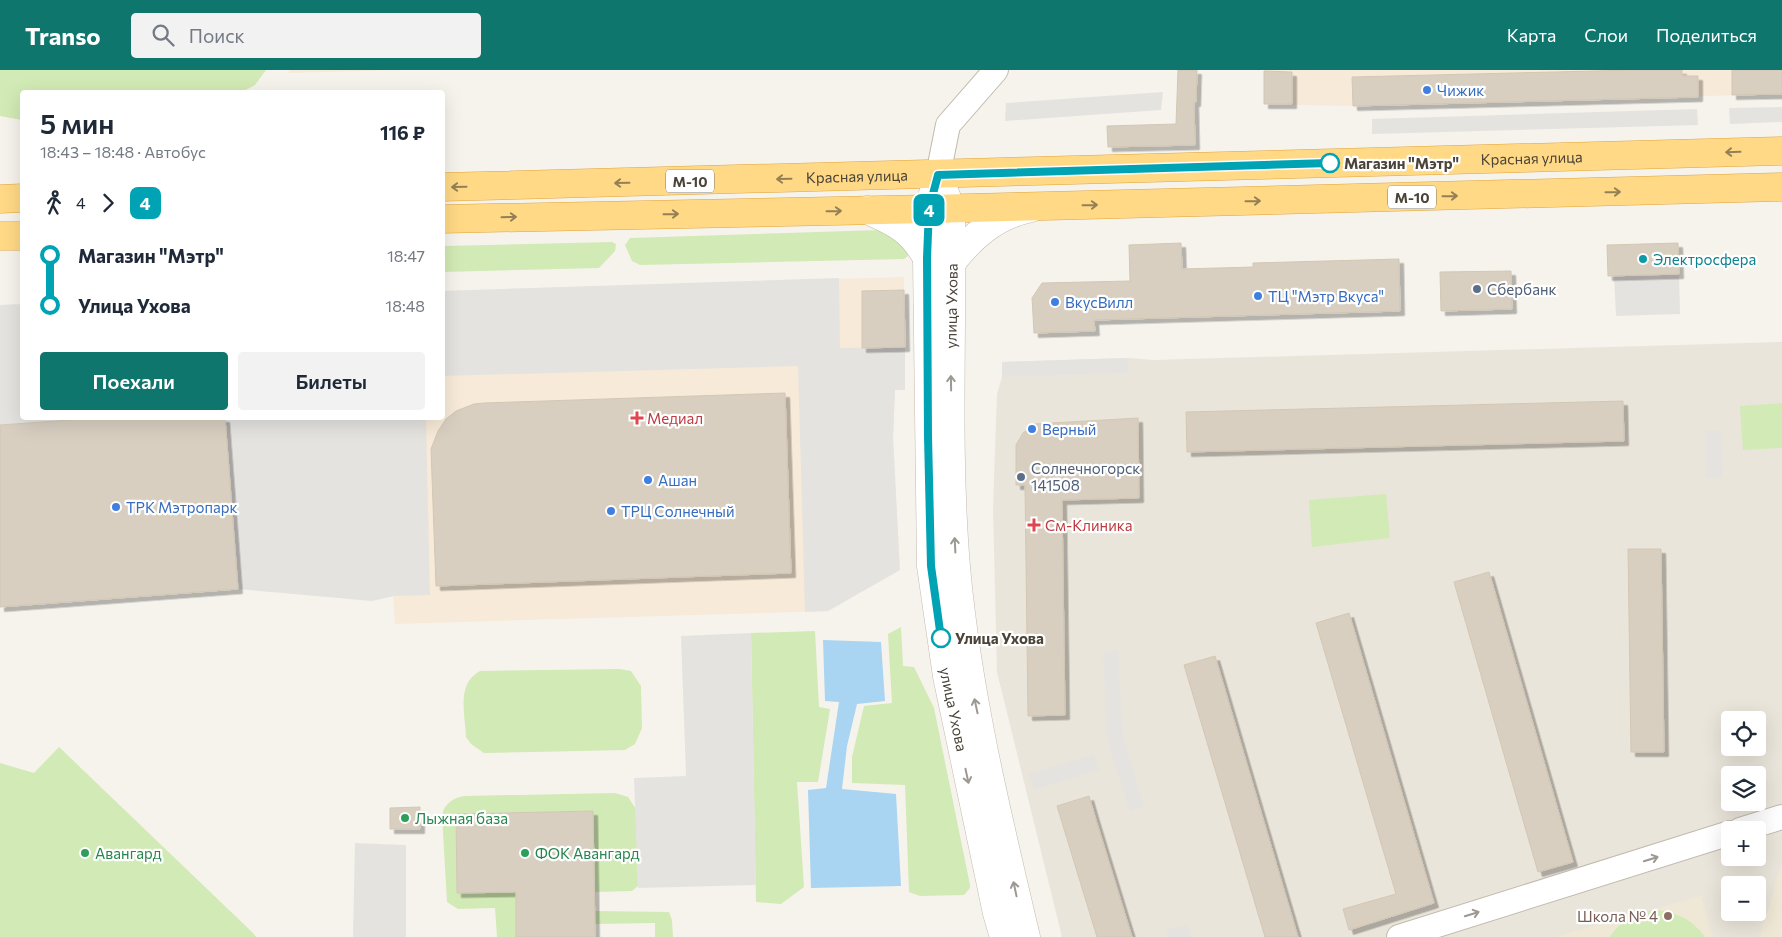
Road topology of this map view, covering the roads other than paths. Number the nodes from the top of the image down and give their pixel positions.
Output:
1 (996, 70) edge
2 (1782, 151) edge
3 (938, 175) junction
4 (1782, 187) edge
5 (445, 188) edge
6 (20, 198) edge
7 (0, 199) edge
8 (1042, 206) junction
9 (940, 209) junction
10 (867, 210) junction
11 (445, 218) edge
12 (0, 236) edge
13 (20, 236) edge
14 (939, 260) junction
15 (1782, 817) edge
16 (1766, 822) edge
17 (1721, 836) edge
18 (1004, 937) edge
19 (1026, 937) edge
20 (1399, 937) edge

1 - 3 street
2 -> 3 highway, Красная улица / М-10
3 -> 5 highway, Красная улица / М-10
3 - 9 street, улица Ухова
8 -> 4 highway, М-10
6 - 7 highway
8 - 9 highway, М-10
8 - 14 street
9 - 10 highway, М-10
9 - 14 street, улица Ухова
11 -> 10 highway, М-10
10 - 14 street
12 - 13 highway
14 -> 18 street, улица Ухова
19 -> 14 street, улица Ухова
15 - 16 street
20 -> 17 street

